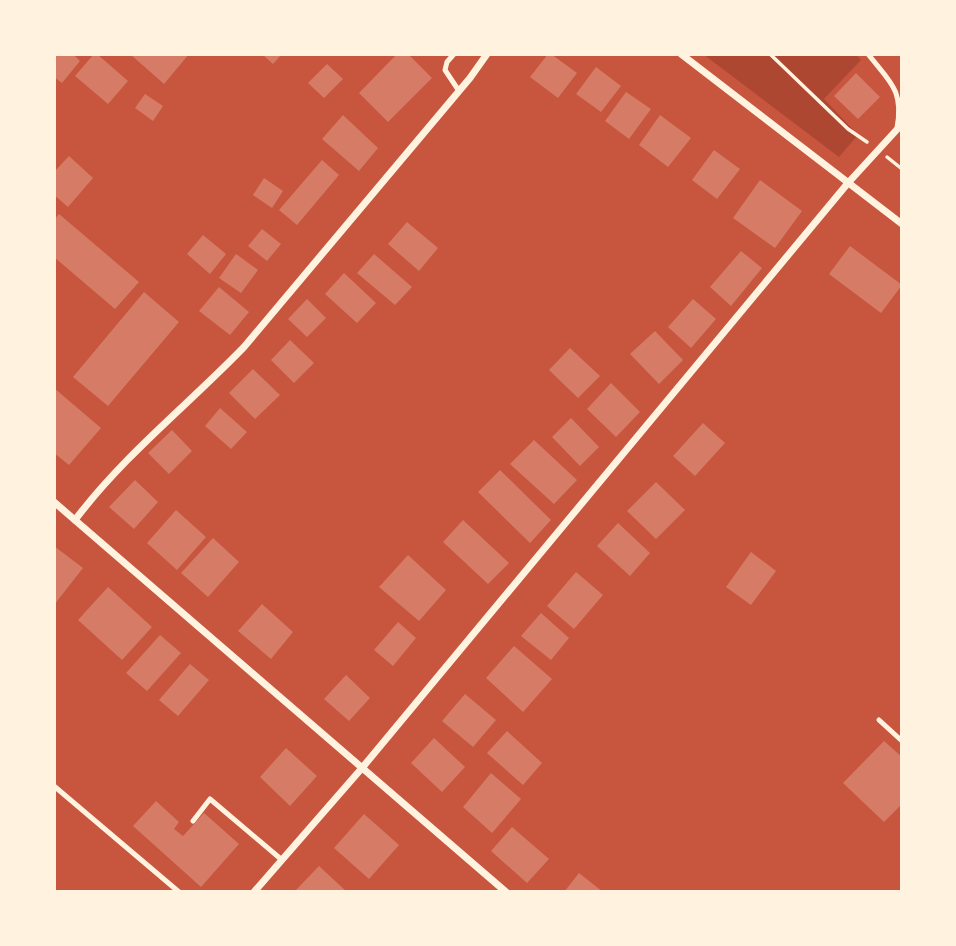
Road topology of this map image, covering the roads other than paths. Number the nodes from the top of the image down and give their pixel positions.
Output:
1 (454, 54) edge
2 (487, 54) edge
3 (681, 54) edge
4 (868, 54) edge
5 (459, 91) junction
6 (899, 127) edge
7 (848, 183) junction
8 (902, 224) edge
9 (54, 502) edge
10 (75, 520) junction
11 (878, 720) dead end
12 (902, 741) edge
13 (362, 768) junction
14 (54, 786) edge
15 (193, 821) dead end
16 (282, 860) junction
17 (179, 892) edge
18 (254, 892) edge
19 (506, 892) edge

1 - 5 lane
2 - 5 street
3 - 7 street
4 - 6 lane
5 - 10 street
6 - 7 street
7 - 8 street
7 - 13 street
9 - 10 street
10 - 13 street
11 - 12 lane
13 - 16 street
13 - 19 street
14 - 17 lane
15 - 16 lane
16 - 18 street

